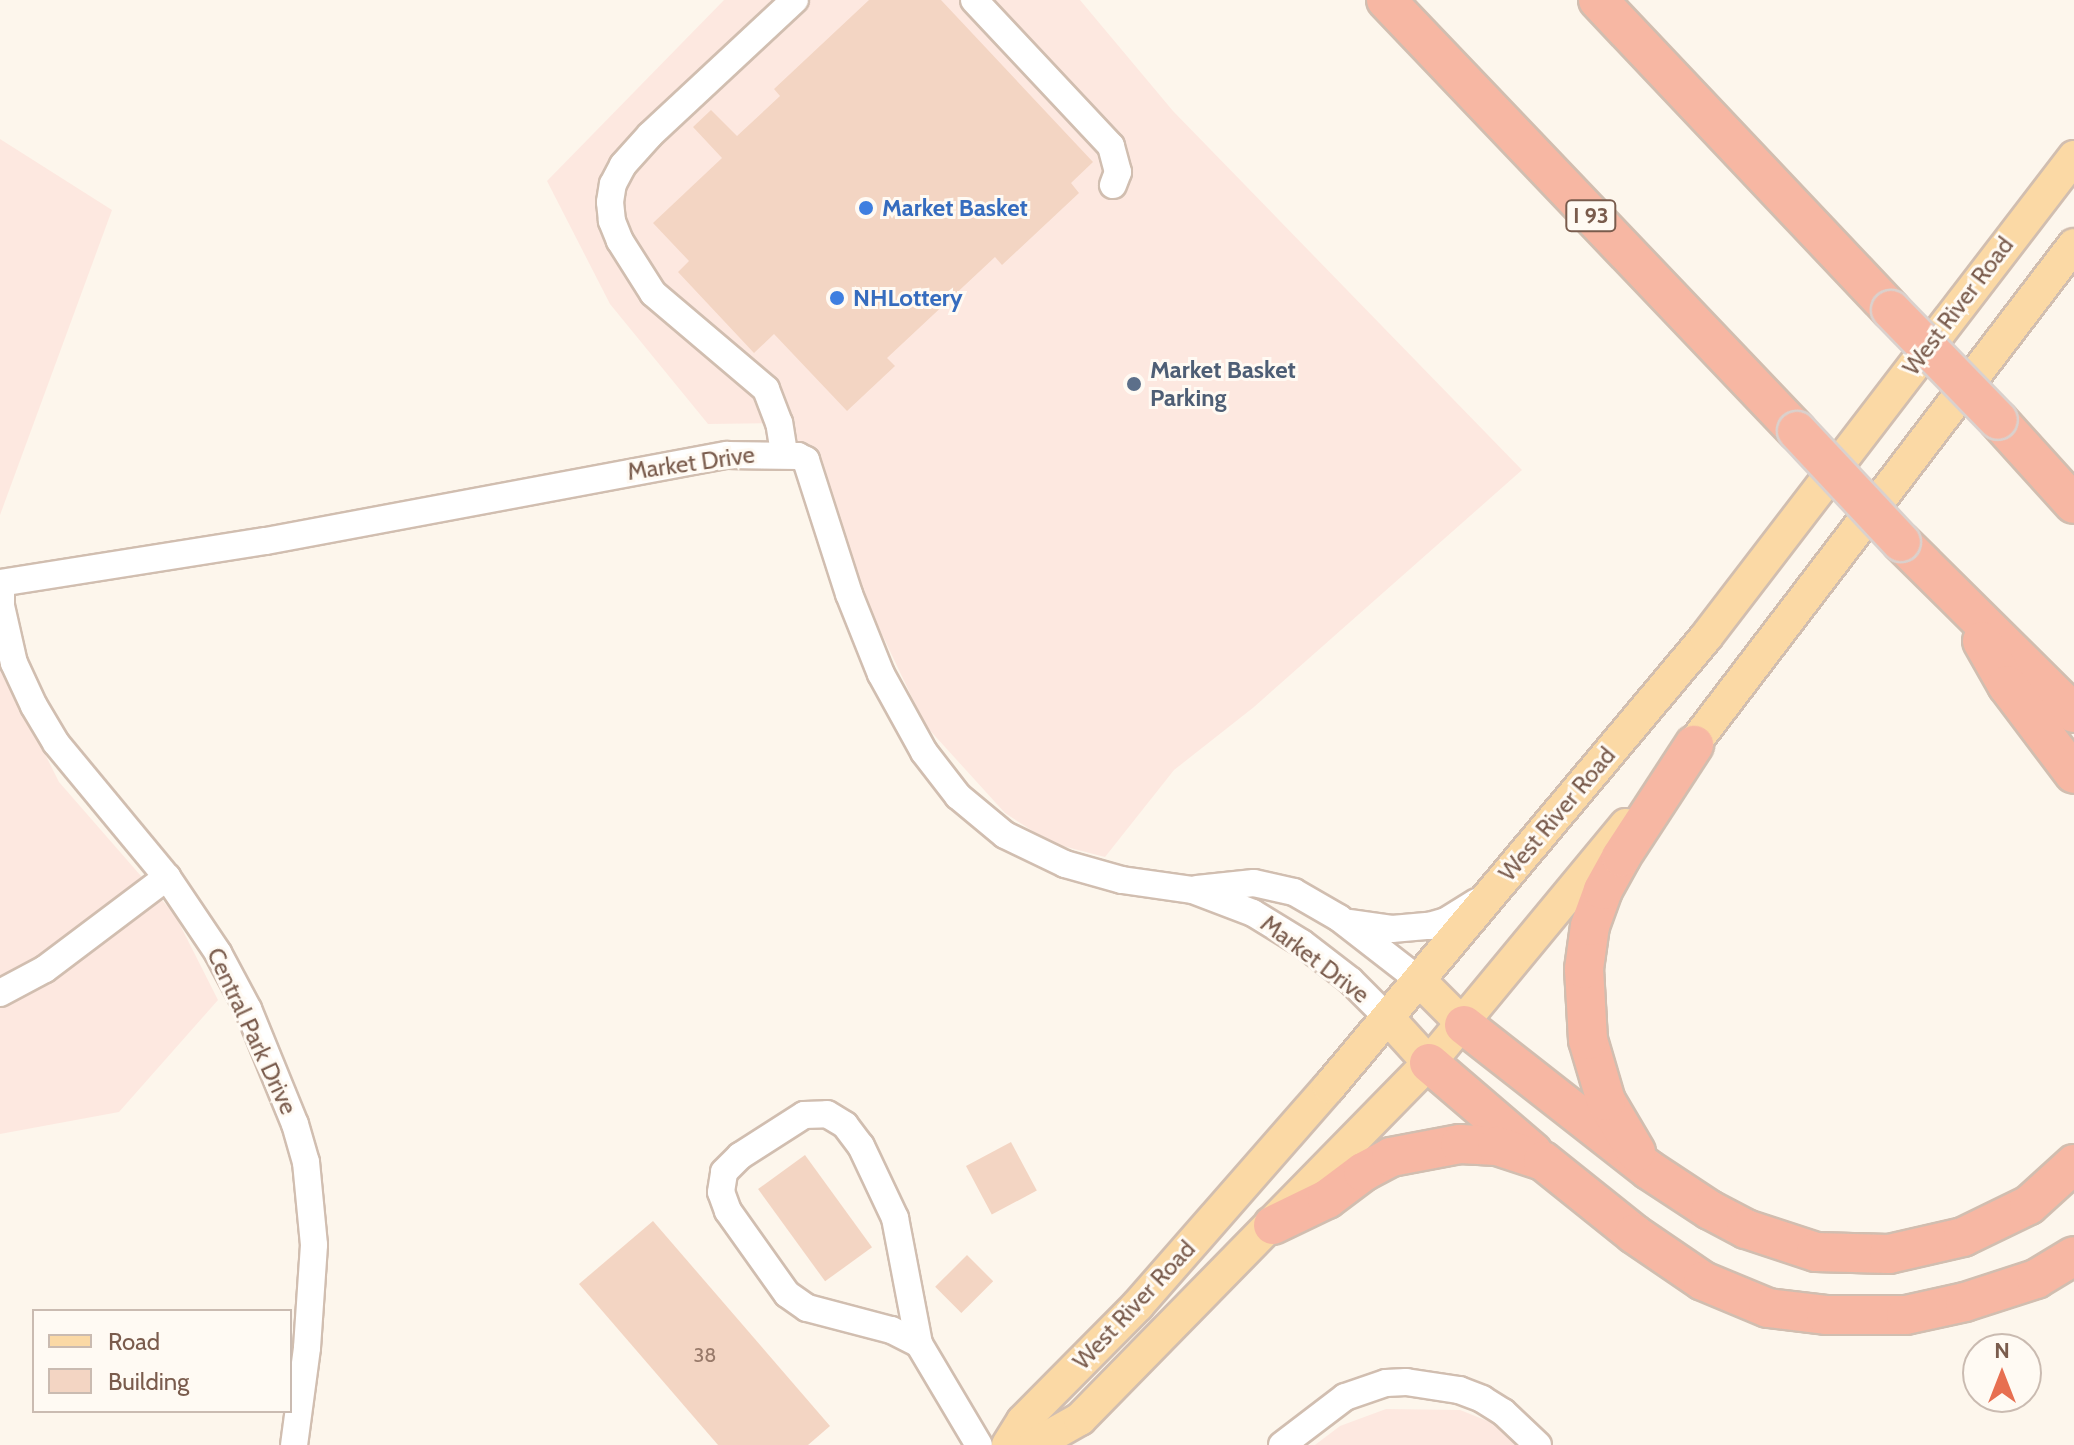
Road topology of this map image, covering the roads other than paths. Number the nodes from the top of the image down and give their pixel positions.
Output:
1 (795, 0) edge
2 (974, 0) edge
3 (1386, 0) edge
4 (1598, 0) edge
5 (2074, 157) edge
6 (1113, 185) dead end
7 (2074, 245) edge
8 (1998, 420) junction
9 (784, 453) junction
10 (2074, 462) edge
11 (2074, 504) edge
12 (0, 583) edge
13 (1956, 597) junction
14 (2074, 713) edge
15 (1694, 745) junction
16 (2074, 774) edge
17 (167, 877) junction
18 (1193, 890) junction
19 (1493, 890) junction
20 (1339, 918) junction
21 (1419, 980) junction
22 (0, 993) edge
23 (1388, 1018) junction
24 (1464, 1025) junction
25 (1429, 1063) junction
26 (1543, 1161) junction
27 (2074, 1164) edge
28 (1649, 1170) junction
29 (1273, 1225) junction
30 (2074, 1256) edge
31 (919, 1344) junction
32 (1285, 1444) edge
33 (294, 1445) edge
34 (979, 1445) edge
35 (1008, 1445) edge
36 (1034, 1445) edge
37 (1538, 1445) edge

1 - 9 street
2 - 6 street
3 - 13 highway, I 93, bridge
4 - 8 highway, bridge
5 - 19 main road, West River Road
7 - 15 main road, West River Road
8 - 10 highway
8 - 11 highway
9 - 12 street, Market Drive
9 - 18 street, Market Drive
12 - 17 street, Central Park Drive
13 - 14 highway, I 93
13 - 16 highway
15 - 24 main road, West River Road
15 - 28 highway
17 - 22 street
17 - 33 street, Central Park Drive
18 - 20 street, Market Drive
18 - 23 street, Market Drive
19 - 20 street, Market Drive
19 - 21 main road, West River Road
20 - 21 street, Market Drive
21 - 23 main road, West River Road
21 - 24 main road
23 - 25 main road
23 - 35 main road, West River Road
24 - 25 main road, West River Road
24 - 28 highway
25 - 26 highway
25 - 29 main road, West River Road
26 - 29 highway
26 - 30 highway
27 - 28 highway
29 - 36 main road, West River Road
31 - 31 street
31 - 34 street
32 - 37 street

